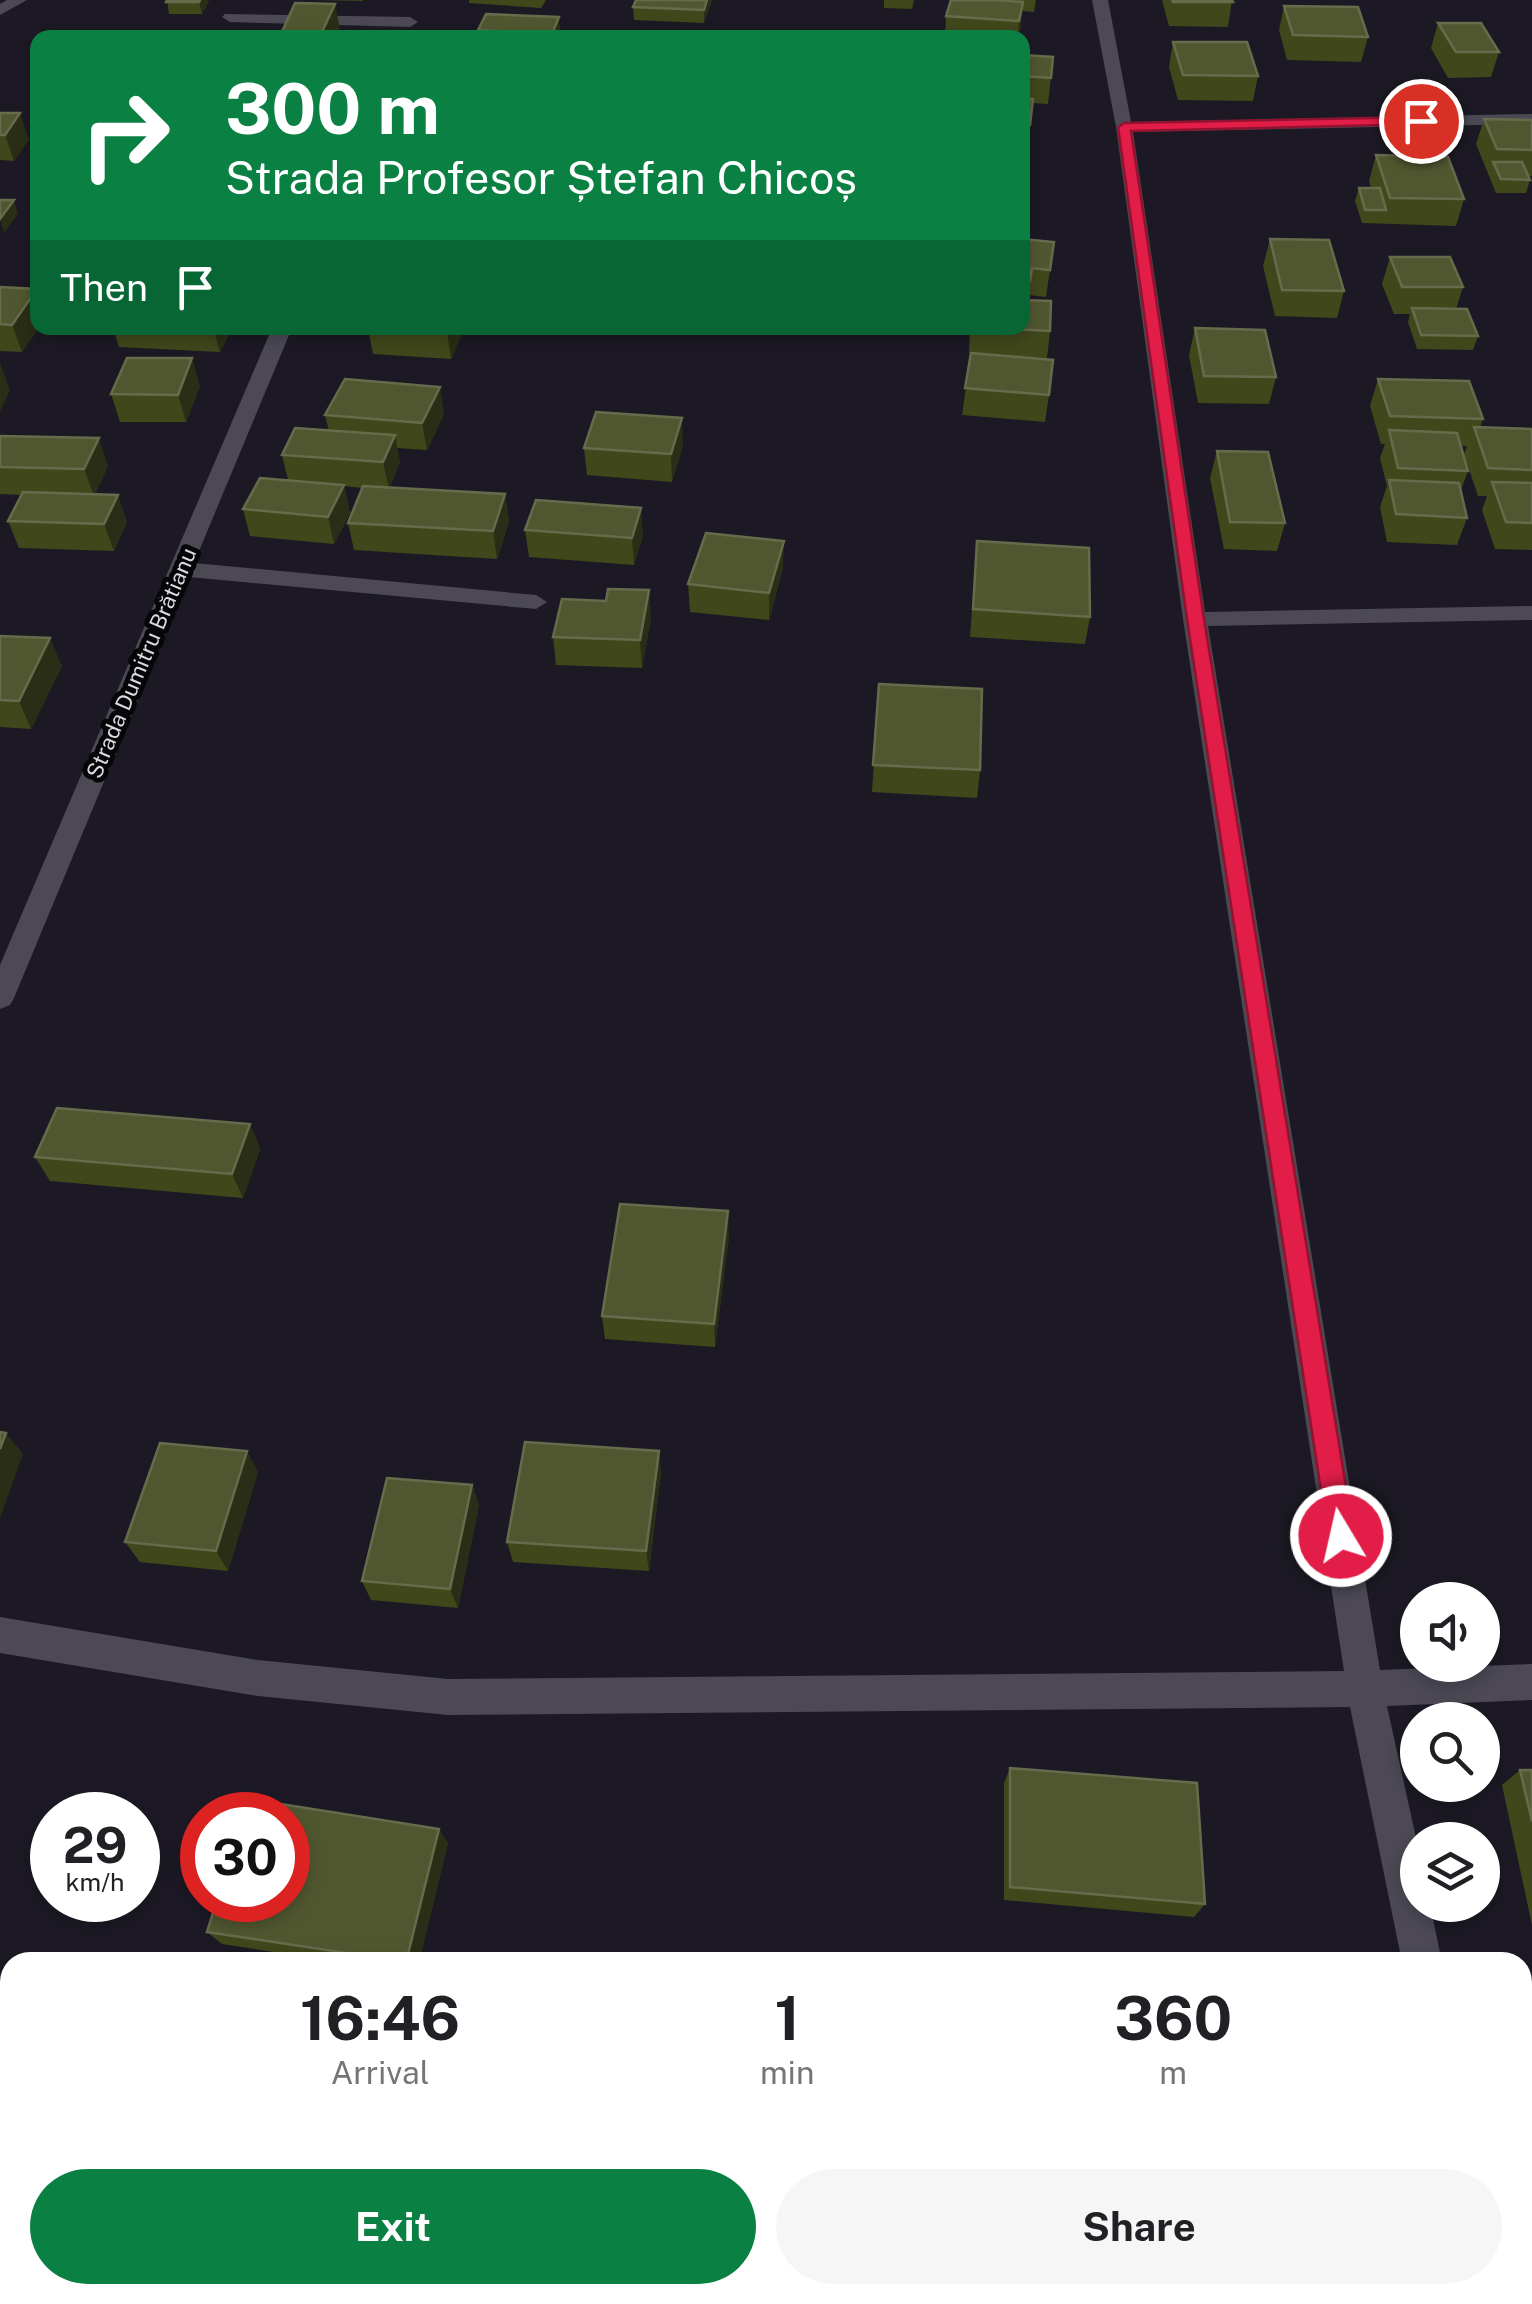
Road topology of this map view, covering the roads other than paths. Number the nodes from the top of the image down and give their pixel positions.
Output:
1 (18, 0) edge
2 (419, 0) edge
3 (1100, 0) edge
4 (0, 10) edge
5 (230, 18) dead end
6 (407, 30) edge
7 (1532, 119) edge
8 (1124, 127) junction
9 (279, 335) edge
10 (180, 569) junction
11 (536, 602) dead end
12 (1532, 613) edge
13 (1196, 619) junction
14 (0, 998) edge
15 (0, 1634) edge
16 (1532, 1682) edge
17 (1365, 1689) junction
18 (1420, 1952) edge

1 - 4 street
2 - 6 street
3 - 8 street
5 - 6 street
7 - 8 street
8 - 13 street
9 - 10 street, Strada Dumitru Brătianu
10 - 11 street
10 - 14 street, Strada Dumitru Brătianu
12 - 13 street
13 - 17 street
15 - 17 street
16 - 17 street
17 - 18 street

